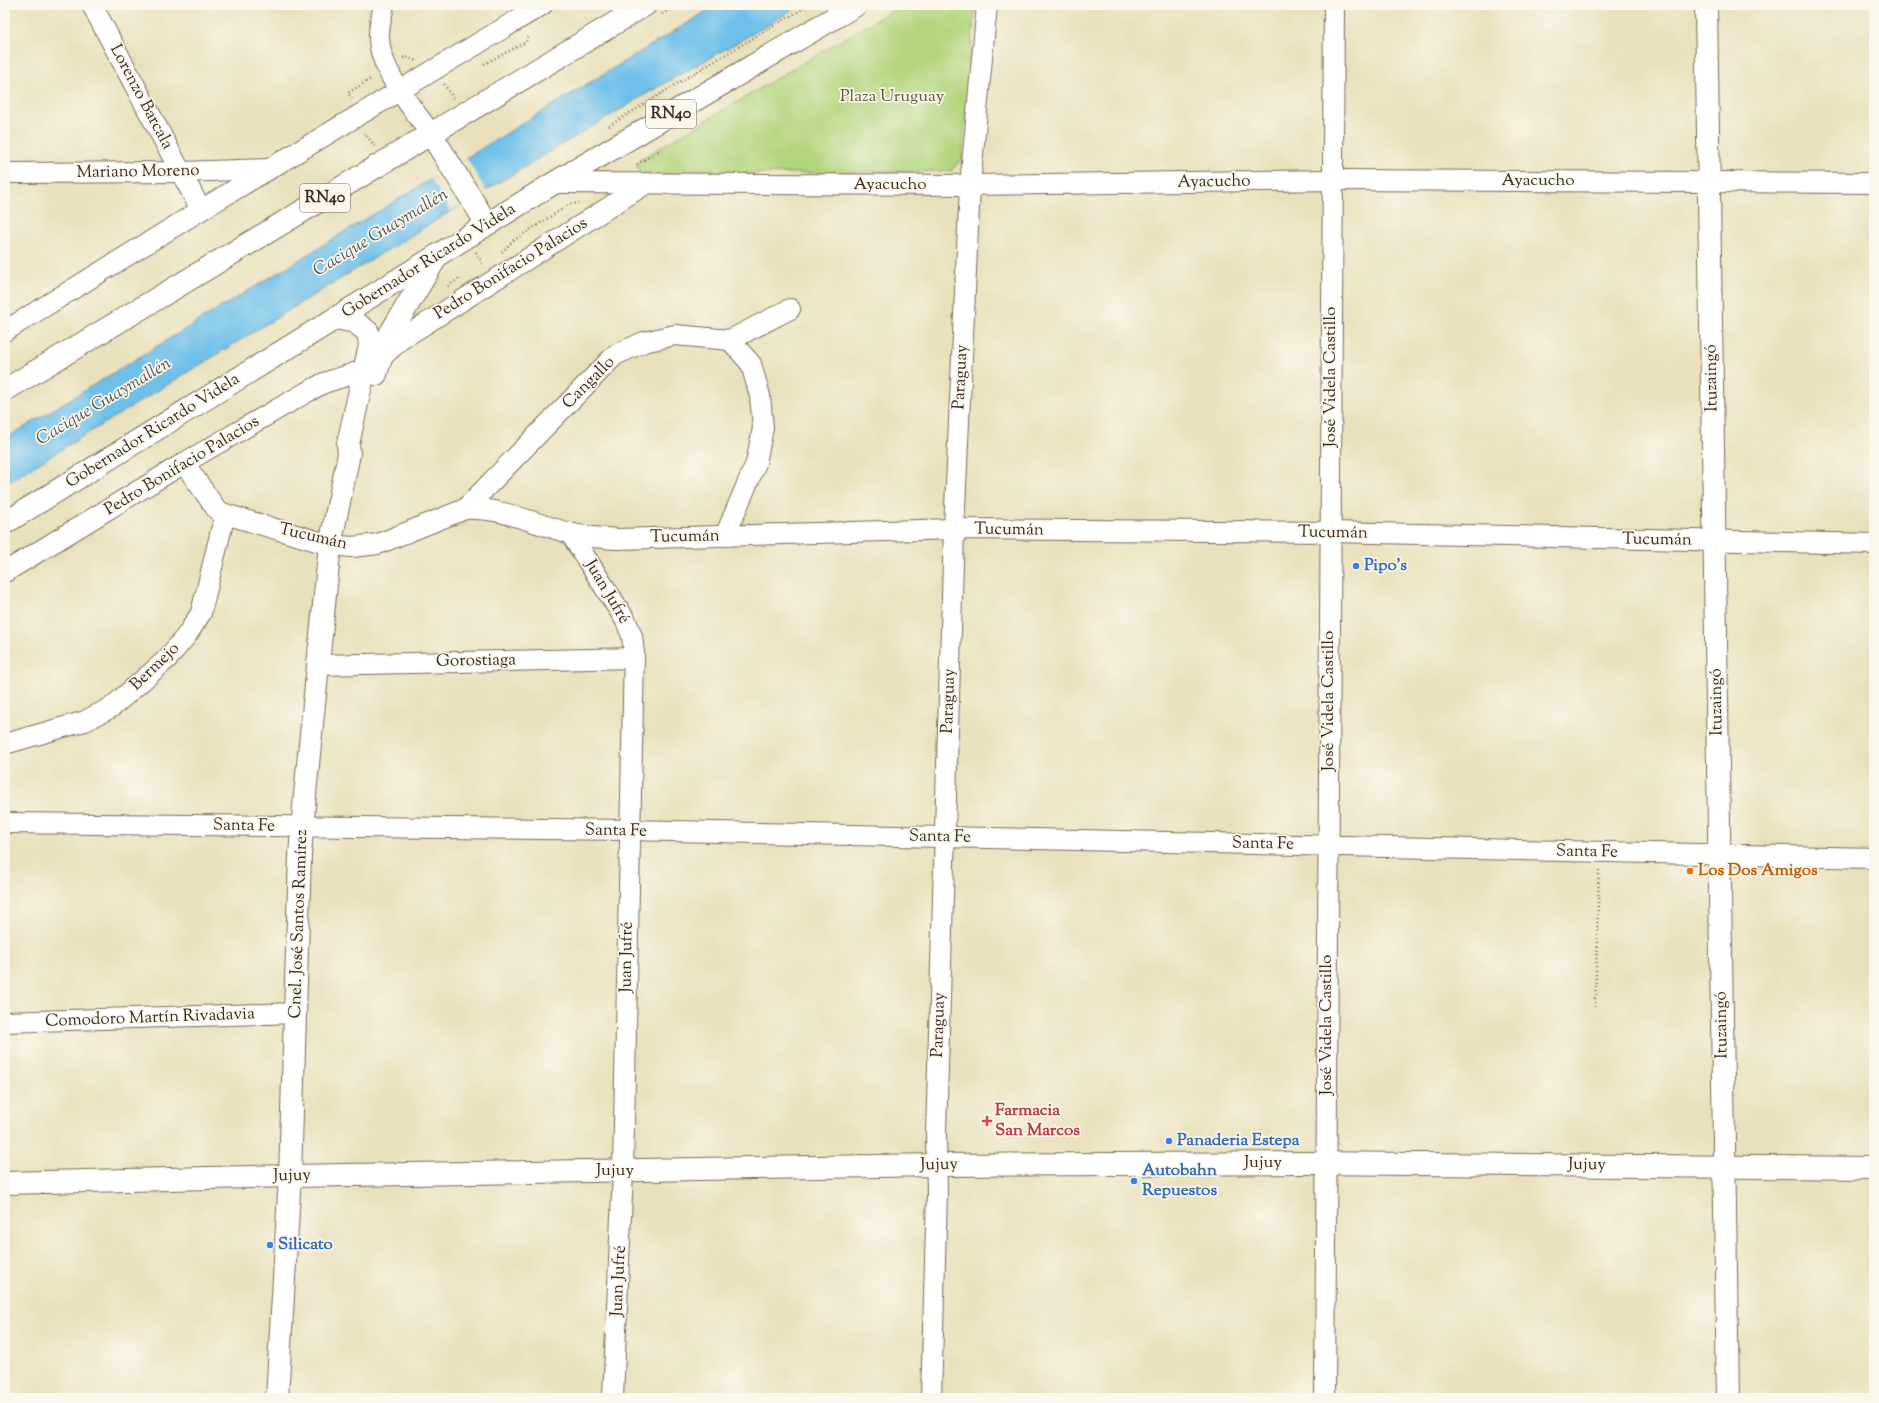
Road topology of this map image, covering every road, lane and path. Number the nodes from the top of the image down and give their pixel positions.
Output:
1 (92, 5) edge
2 (384, 5) edge
3 (542, 5) edge
4 (645, 5) edge
5 (856, 5) edge
6 (987, 5) edge
7 (1334, 5) edge
8 (1706, 5) edge
9 (401, 91) junction
10 (431, 134) junction
11 (662, 149) dead end
12 (272, 168) junction
13 (632, 168) dead end
14 (181, 172) junction
15 (5, 173) edge
16 (1332, 180) junction
17 (1709, 182) junction
18 (554, 183) junction
19 (647, 183) junction
20 (1874, 183) edge
21 (970, 185) junction
22 (586, 202) dead end
23 (201, 210) junction
24 (487, 224) junction
25 (502, 252) dead end
26 (437, 256) junction
27 (467, 277) dead end
28 (445, 288) dead end
29 (790, 309) dead end
30 (336, 318) junction
31 (5, 331) edge
32 (730, 340) junction
33 (372, 365) junction
34 (5, 390) edge
35 (184, 463) junction
36 (464, 509) junction
37 (225, 514) junction
38 (5, 522) edge
39 (954, 529) junction
40 (1330, 532) junction
41 (570, 533) junction
42 (725, 536) junction
43 (1715, 541) junction
44 (1874, 544) edge
45 (330, 545) junction
46 (5, 572) edge
47 (634, 658) junction
48 (318, 664) junction
49 (5, 744) edge
50 (5, 823) edge
51 (303, 827) junction
52 (629, 830) junction
53 (944, 838) junction
54 (1328, 846) junction
55 (1599, 852) junction
56 (1719, 854) junction
57 (1874, 858) edge
58 (1595, 1007) dead end
59 (296, 1013) junction
60 (5, 1022) edge
61 (1326, 1163) junction
62 (937, 1165) junction
63 (1724, 1167) junction
64 (1874, 1168) edge
65 (623, 1171) junction
66 (290, 1176) junction
67 (5, 1183) edge
68 (277, 1398) edge
69 (613, 1398) edge
70 (931, 1398) edge
71 (1325, 1398) edge
72 (1728, 1398) edge

1 - 14 street, Lorenzo Barcala
2 - 9 street
3 - 9 street
4 - 10 main road, RN40
5 - 18 main road, Gobernador Ricardo Videla / RN40
6 - 21 street, Paraguay
7 - 16 street, José Videla Castillo
8 - 17 main road, Ituzaingó
9 - 10 street
9 - 12 street
10 - 24 main road
10 - 34 main road, RN40
11 - 13 path
12 - 14 street, Mariano Moreno
12 - 23 street
14 - 15 street, Mariano Moreno
14 - 23 street, Lorenzo Barcala
16 - 17 street, Ayacucho
16 - 21 street, Ayacucho
16 - 40 street, José Videla Castillo
17 - 20 street, Ayacucho
17 - 43 main road, Ituzaingó
18 - 19 street, Ayacucho
18 - 24 main road, Gobernador Ricardo Videla / RN40
19 - 21 street, Ayacucho
19 - 33 street, Pedro Bonifacio Palacios
21 - 39 street, Paraguay
22 - 25 path
23 - 31 street
24 - 26 main road, Gobernador Ricardo Videla / RN40
26 - 30 main road, Gobernador Ricardo Videla / RN40
26 - 33 main road, Cnel. José Santos Ramírez
27 - 28 path
29 - 32 street
30 - 33 main road, Cnel. José Santos Ramírez
30 - 38 main road, Gobernador Ricardo Videla / RN40
32 - 36 street, Cangallo
32 - 42 street
33 - 35 street, Pedro Bonifacio Palacios
33 - 45 main road, Cnel. José Santos Ramírez
35 - 37 street, Tucumán
35 - 46 street, Pedro Bonifacio Palacios
36 - 41 street, Tucumán
36 - 45 street, Tucumán
37 - 45 street, Tucumán
37 - 49 street, Bermejo
39 - 40 street, Tucumán
39 - 42 street, Tucumán
39 - 53 street, Paraguay
40 - 43 street, Tucumán
40 - 54 street, José Videla Castillo
41 - 42 street, Tucumán
41 - 47 street, Juan Jufré
43 - 44 street, Tucumán
43 - 56 main road, Ituzaingó
45 - 48 main road, Cnel. José Santos Ramírez
47 - 48 street, Gorostiaga
47 - 52 street, Juan Jufré
48 - 51 main road, Cnel. José Santos Ramírez
50 - 51 street, Santa Fe
51 - 52 street, Santa Fe
51 - 59 main road, Cnel. José Santos Ramírez
52 - 53 street, Santa Fe
52 - 65 street, Juan Jufré
53 - 54 street, Santa Fe
53 - 62 street, Paraguay
54 - 55 street, Santa Fe
54 - 61 street, José Videla Castillo
55 - 56 street, Santa Fe
55 - 58 path
56 - 57 street, Santa Fe
56 - 63 main road, Ituzaingó
59 - 60 street, Comodoro Martín Rivadavia
59 - 66 main road, Cnel. José Santos Ramírez
61 - 62 main road, Jujuy
61 - 63 main road, Jujuy
61 - 71 street, José Videla Castillo
62 - 65 main road, Jujuy
62 - 70 street, Paraguay
63 - 64 main road, Jujuy
63 - 72 main road, Ituzaingó
65 - 66 main road, Jujuy
65 - 69 street, Juan Jufré
66 - 67 main road, Jujuy
66 - 68 main road, Cnel. José Santos Ramírez

